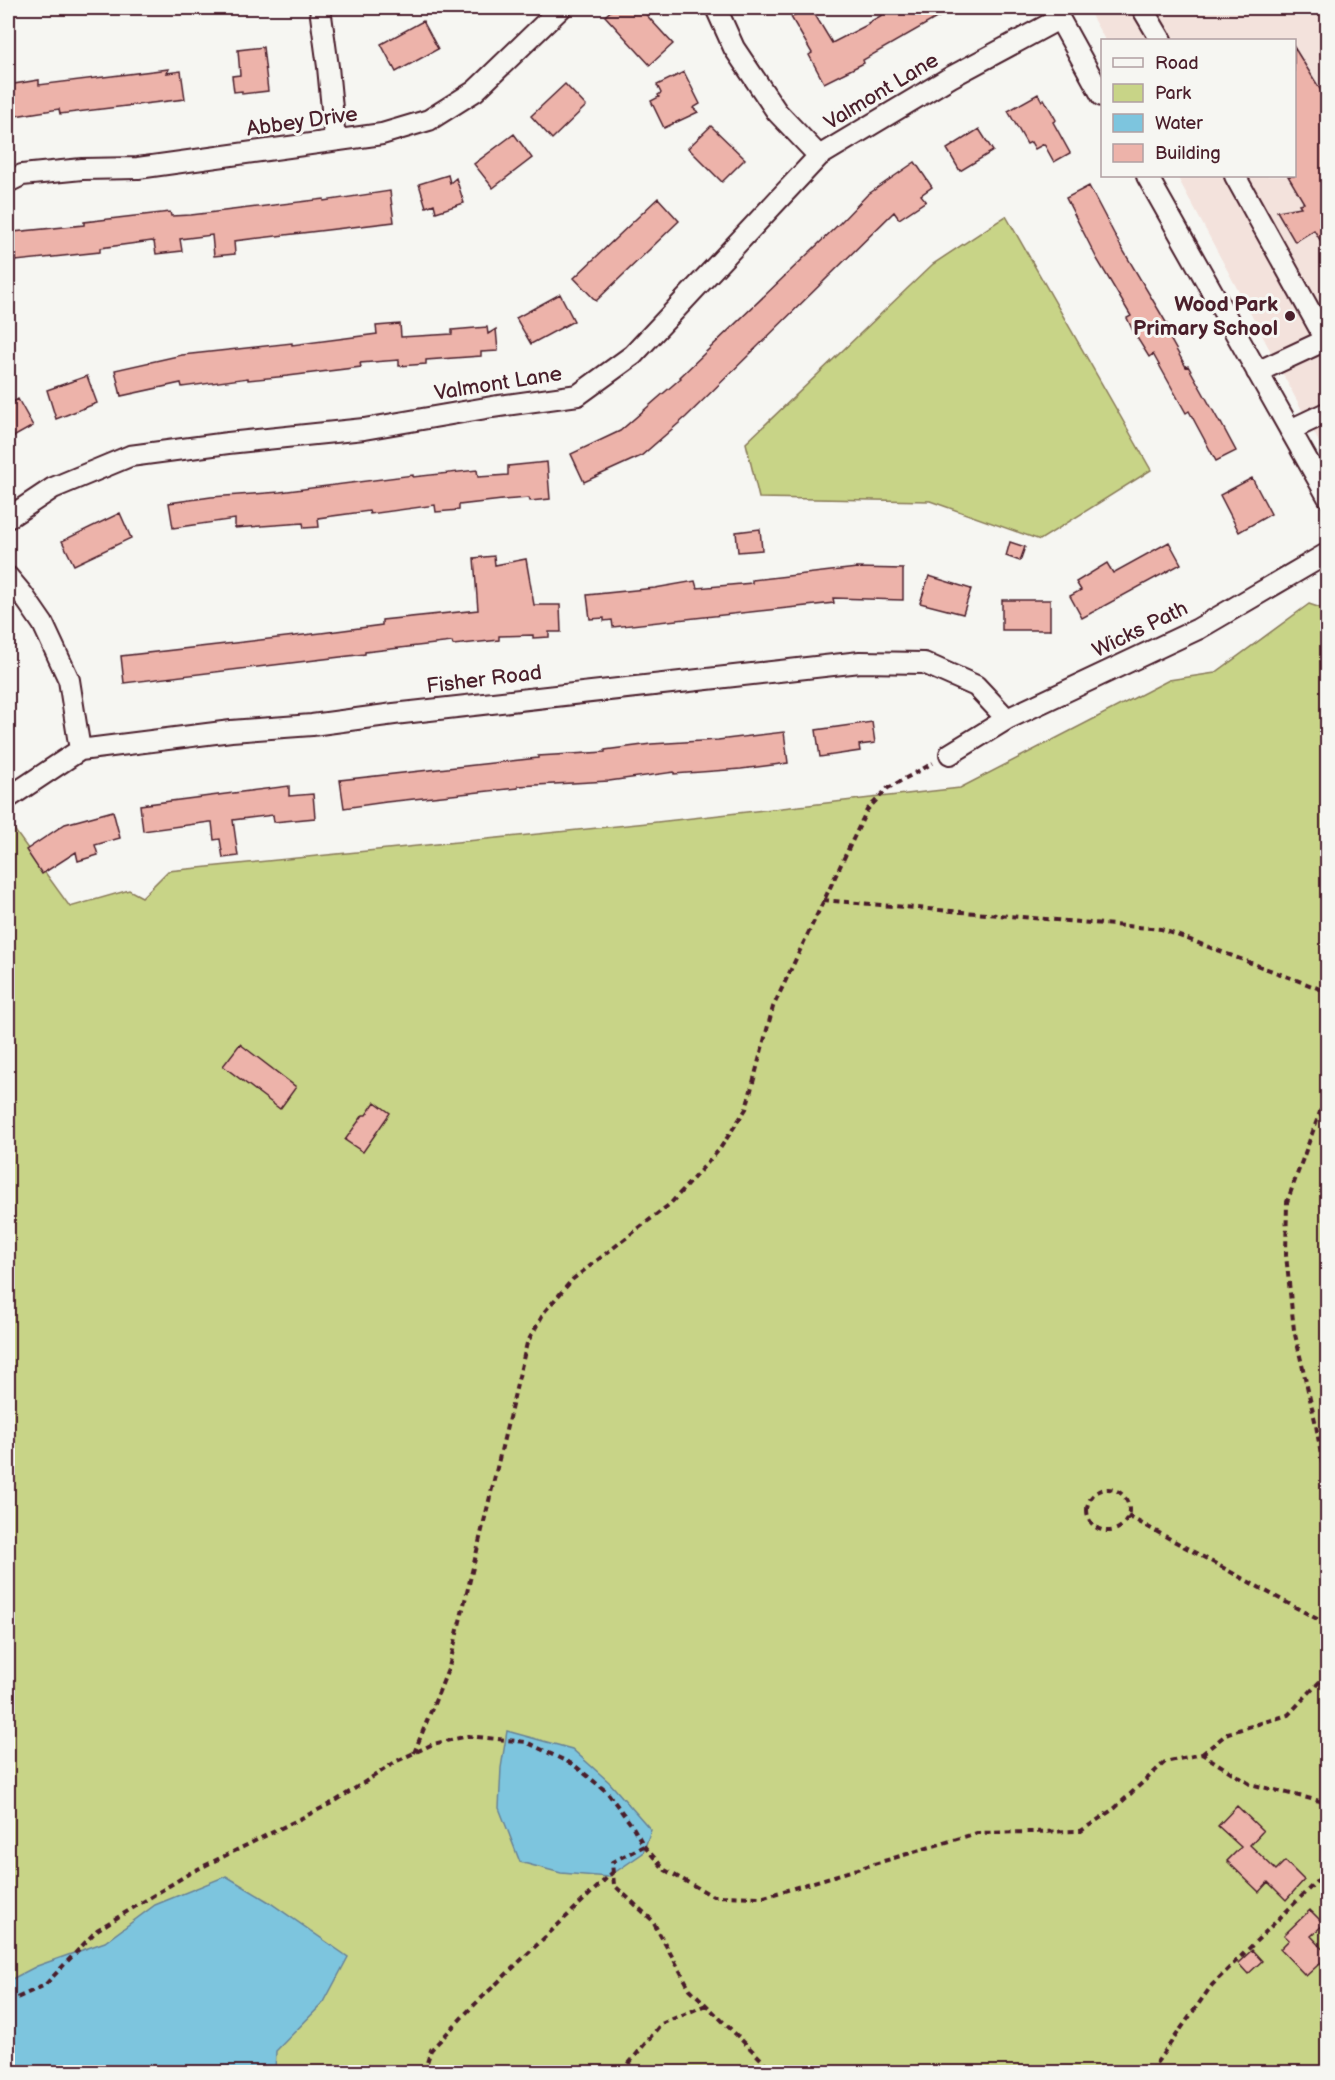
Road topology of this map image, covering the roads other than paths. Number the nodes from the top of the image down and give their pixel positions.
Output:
1 (320, 8) edge
2 (561, 8) edge
3 (717, 8) edge
4 (1143, 8) edge
5 (1056, 13) edge
6 (1160, 39) edge
7 (1101, 94) edge
8 (335, 140) junction
9 (819, 156) junction
10 (1148, 177) edge
11 (1236, 177) edge
12 (8, 182) edge
13 (1327, 340) edge
14 (1257, 372) junction
15 (1328, 412) edge
16 (1290, 430) junction
17 (1328, 497) edge
18 (8, 519) edge
19 (1328, 553) edge
20 (8, 577) edge
21 (1007, 719) junction
22 (80, 750) junction
23 (950, 754) road end
24 (8, 798) edge

1 - 8 street
2 - 8 street, Abbey Drive
3 - 9 street
4 - 6 street
5 - 7 street
5 - 9 street, Valmont Lane
8 - 12 street, Abbey Drive
9 - 18 street, Valmont Lane
10 - 14 street
11 - 13 street
13 - 14 street
14 - 16 street
15 - 16 street
16 - 17 street
19 - 21 street, Wicks Path
20 - 22 street
21 - 22 street, Fisher Road
21 - 23 street, Wicks Path
22 - 24 street, Fisher Road

